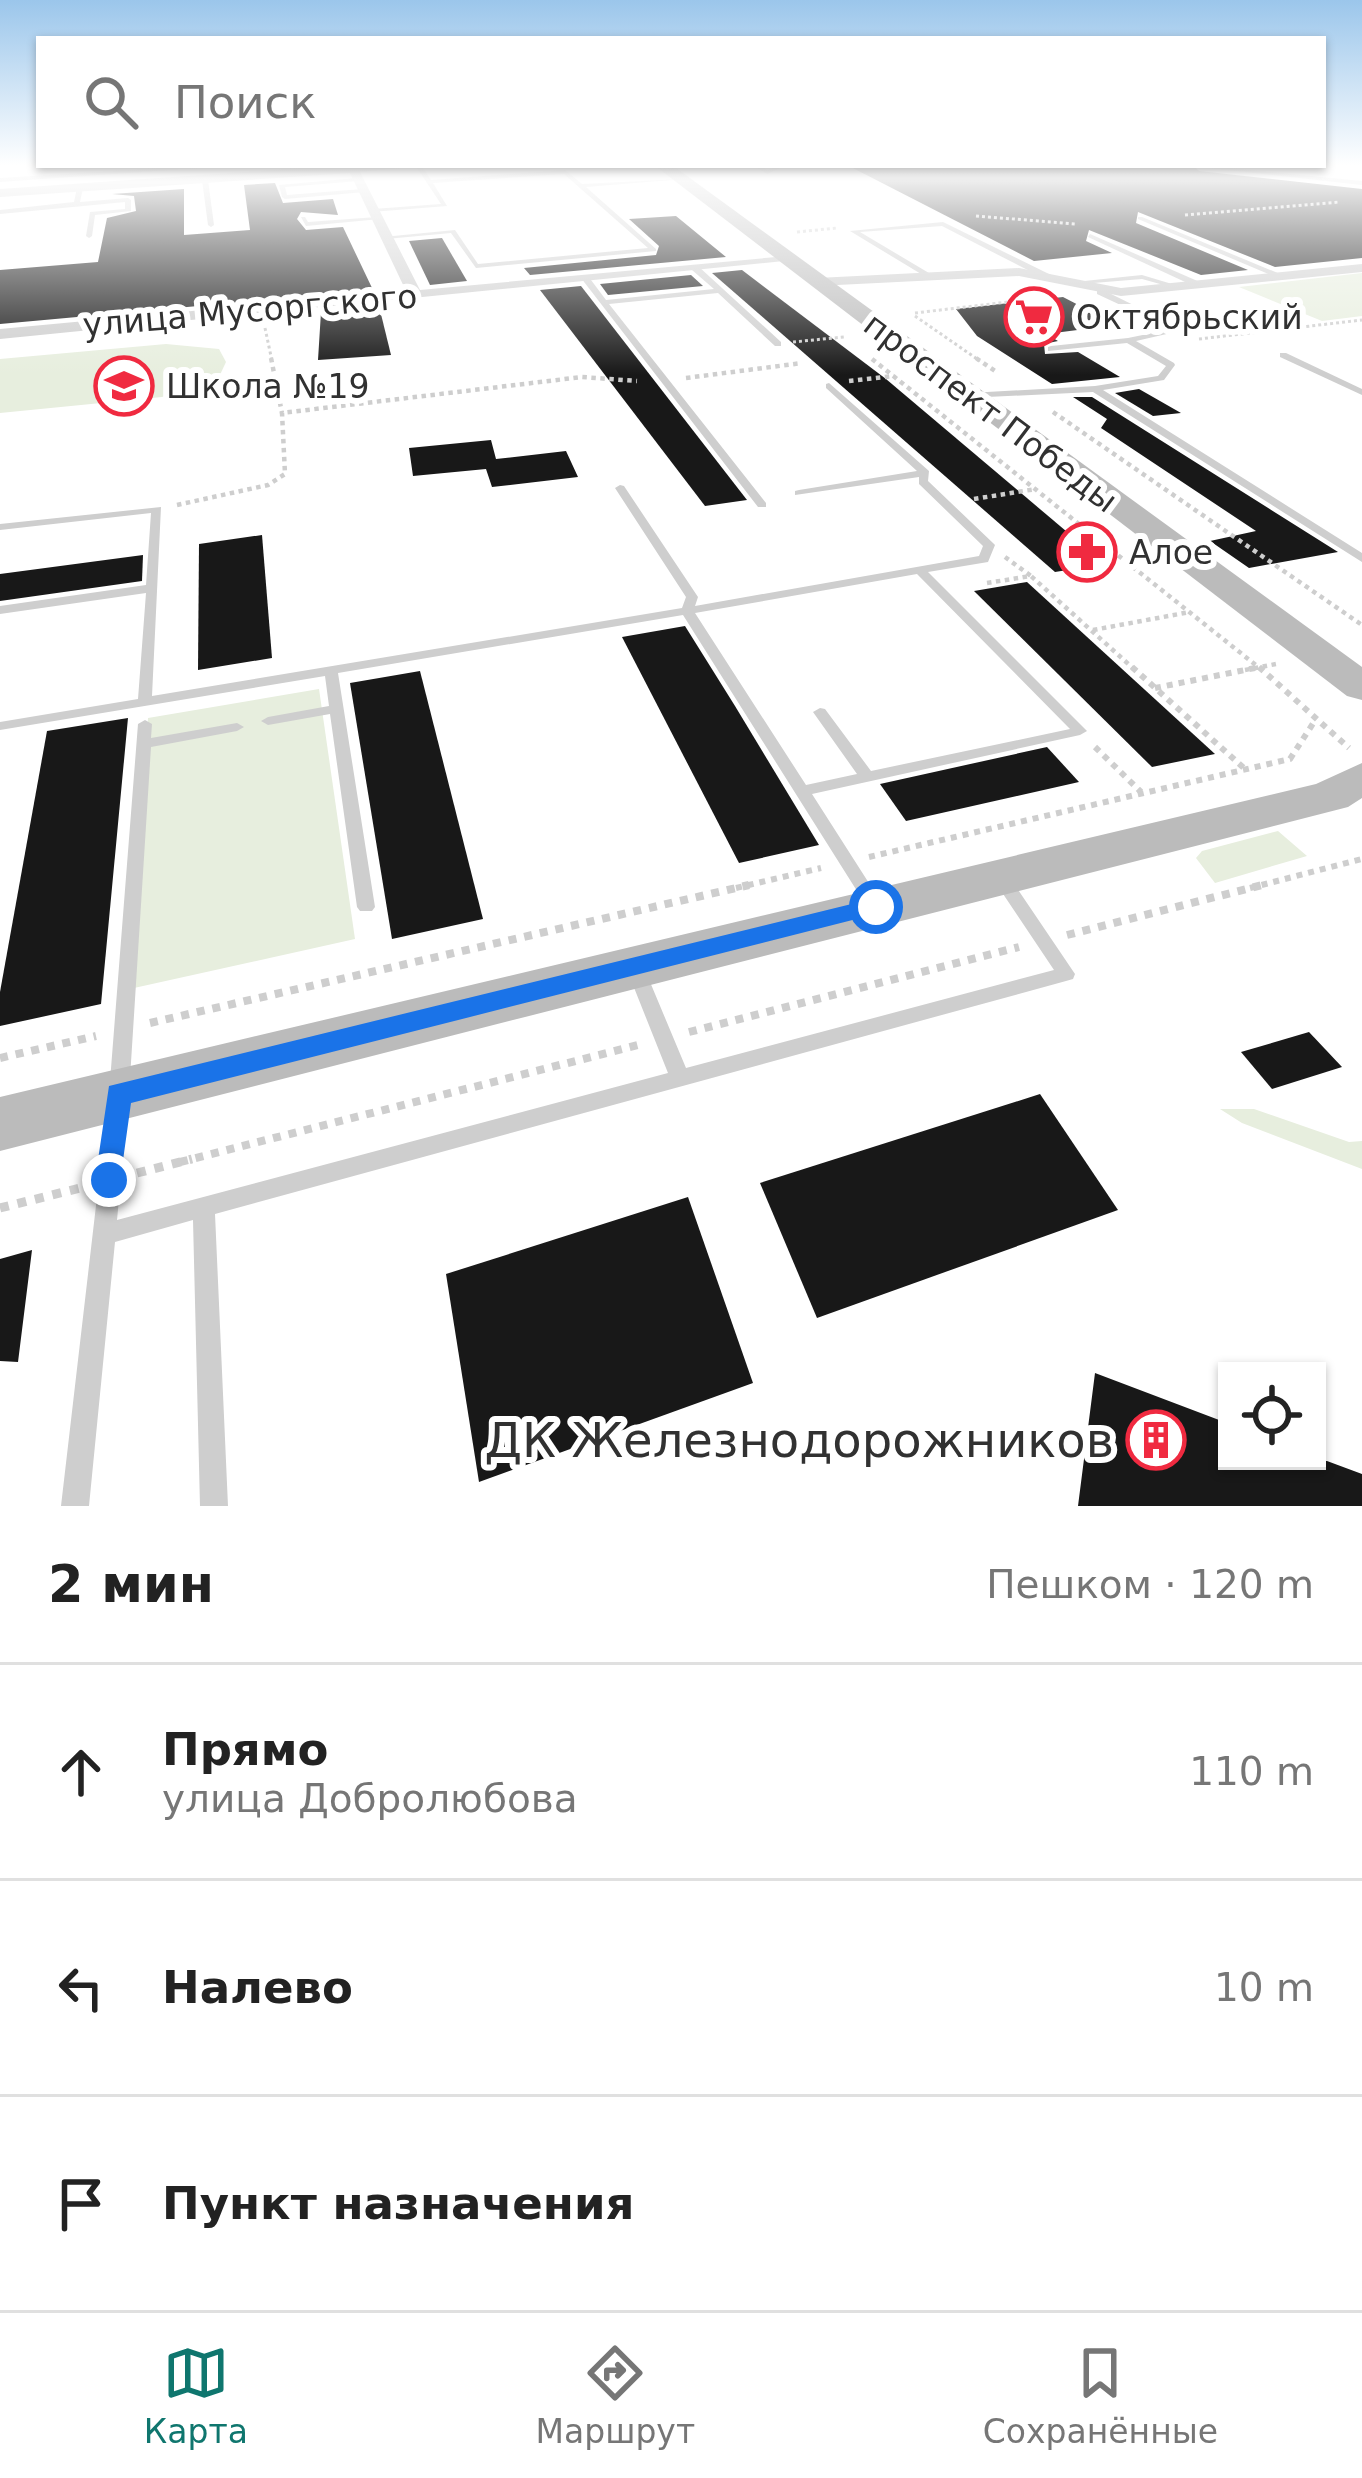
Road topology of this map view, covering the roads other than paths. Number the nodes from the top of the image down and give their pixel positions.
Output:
1 (385, 234) edge
2 (416, 234) edge
3 (455, 234) edge
4 (636, 234) edge
5 (753, 234) edge
6 (858, 234) edge
7 (963, 234) edge
8 (1180, 234) edge
9 (1090, 236) dead end
10 (386, 237) junction
11 (787, 260) junction
12 (476, 266) junction
13 (695, 268) junction
14 (1362, 268) edge
15 (1281, 276) junction
16 (585, 278) junction
17 (931, 278) junction
18 (1048, 278) junction
19 (817, 282) junction
20 (1066, 284) junction
21 (1199, 285) junction
22 (1178, 286) junction
23 (490, 288) junction
24 (720, 292) junction
25 (1100, 292) junction
26 (415, 295) junction
27 (607, 302) junction
28 (0, 334) edge
29 (1128, 340) junction
30 (778, 344) road end
31 (1051, 349) dead end
32 (1283, 355) dead end
33 (827, 385) road end
34 (1095, 389) junction
35 (1362, 392) edge
36 (966, 396) junction
37 (925, 473) junction
38 (620, 488) dead end
39 (799, 493) dead end
40 (762, 505) dead end
41 (0, 527) edge
42 (1362, 558) edge
43 (919, 570) junction
44 (152, 588) junction
45 (0, 610) edge
46 (687, 611) junction
47 (1322, 655) junction
48 (331, 670) junction
49 (1362, 671) edge
50 (1362, 687) edge
51 (146, 701) junction
52 (337, 710) junction
53 (820, 712) dead end
54 (268, 722) dead end
55 (0, 726) edge
56 (237, 727) dead end
57 (867, 777) junction
58 (1354, 780) edge
59 (802, 790) junction
60 (1001, 877) junction
61 (861, 884) junction
62 (367, 907) dead end
63 (635, 967) junction
64 (680, 1078) junction
65 (119, 1094) junction
66 (0, 1124) edge
67 (204, 1207) junction
68 (104, 1234) junction
69 (75, 1506) edge
70 (214, 1506) edge

1 - 10 street
2 - 10 lane
3 - 12 lane
4 - 12 lane
5 - 11 main road, проспект Победы
6 - 17 lane
7 - 18 lane
8 - 15 lane
9 - 21 lane
10 - 26 street
11 - 13 street, улица Мусоргского
11 - 19 main road, проспект Победы
12 - 23 lane
13 - 16 street, улица Мусоргского
13 - 24 lane
14 - 15 street
15 - 21 street
16 - 23 street, улица Мусоргского
16 - 27 lane
17 - 18 street
17 - 19 street
18 - 20 street
19 - 36 main road, проспект Победы
20 - 22 lane
20 - 25 street
21 - 22 street
22 - 25 street
23 - 26 street, улица Мусоргского
24 - 27 lane
24 - 30 lane
25 - 29 lane
26 - 28 street, улица Мусоргского
27 - 40 lane
29 - 31 lane
29 - 34 lane
32 - 35 lane
33 - 37 lane
34 - 36 lane
34 - 42 lane
36 - 47 main road, проспект Победы
37 - 39 lane
37 - 43 lane
38 - 46 lane
41 - 44 lane
43 - 46 lane
43 - 57 lane
44 - 45 lane
44 - 51 lane
46 - 48 lane
46 - 59 lane
47 - 49 main road, проспект Победы
47 - 50 main road, проспект Победы
48 - 51 lane
48 - 52 lane
51 - 55 lane
52 - 54 lane
52 - 62 lane
53 - 57 lane
56 - 65 lane
57 - 59 lane
58 - 60 main road
59 - 61 lane
60 - 61 main road
60 - 64 lane
61 - 63 main road
63 - 64 lane
63 - 65 main road
64 - 67 lane
65 - 66 main road
65 - 68 lane
67 - 68 lane
67 - 70 lane
68 - 69 lane

